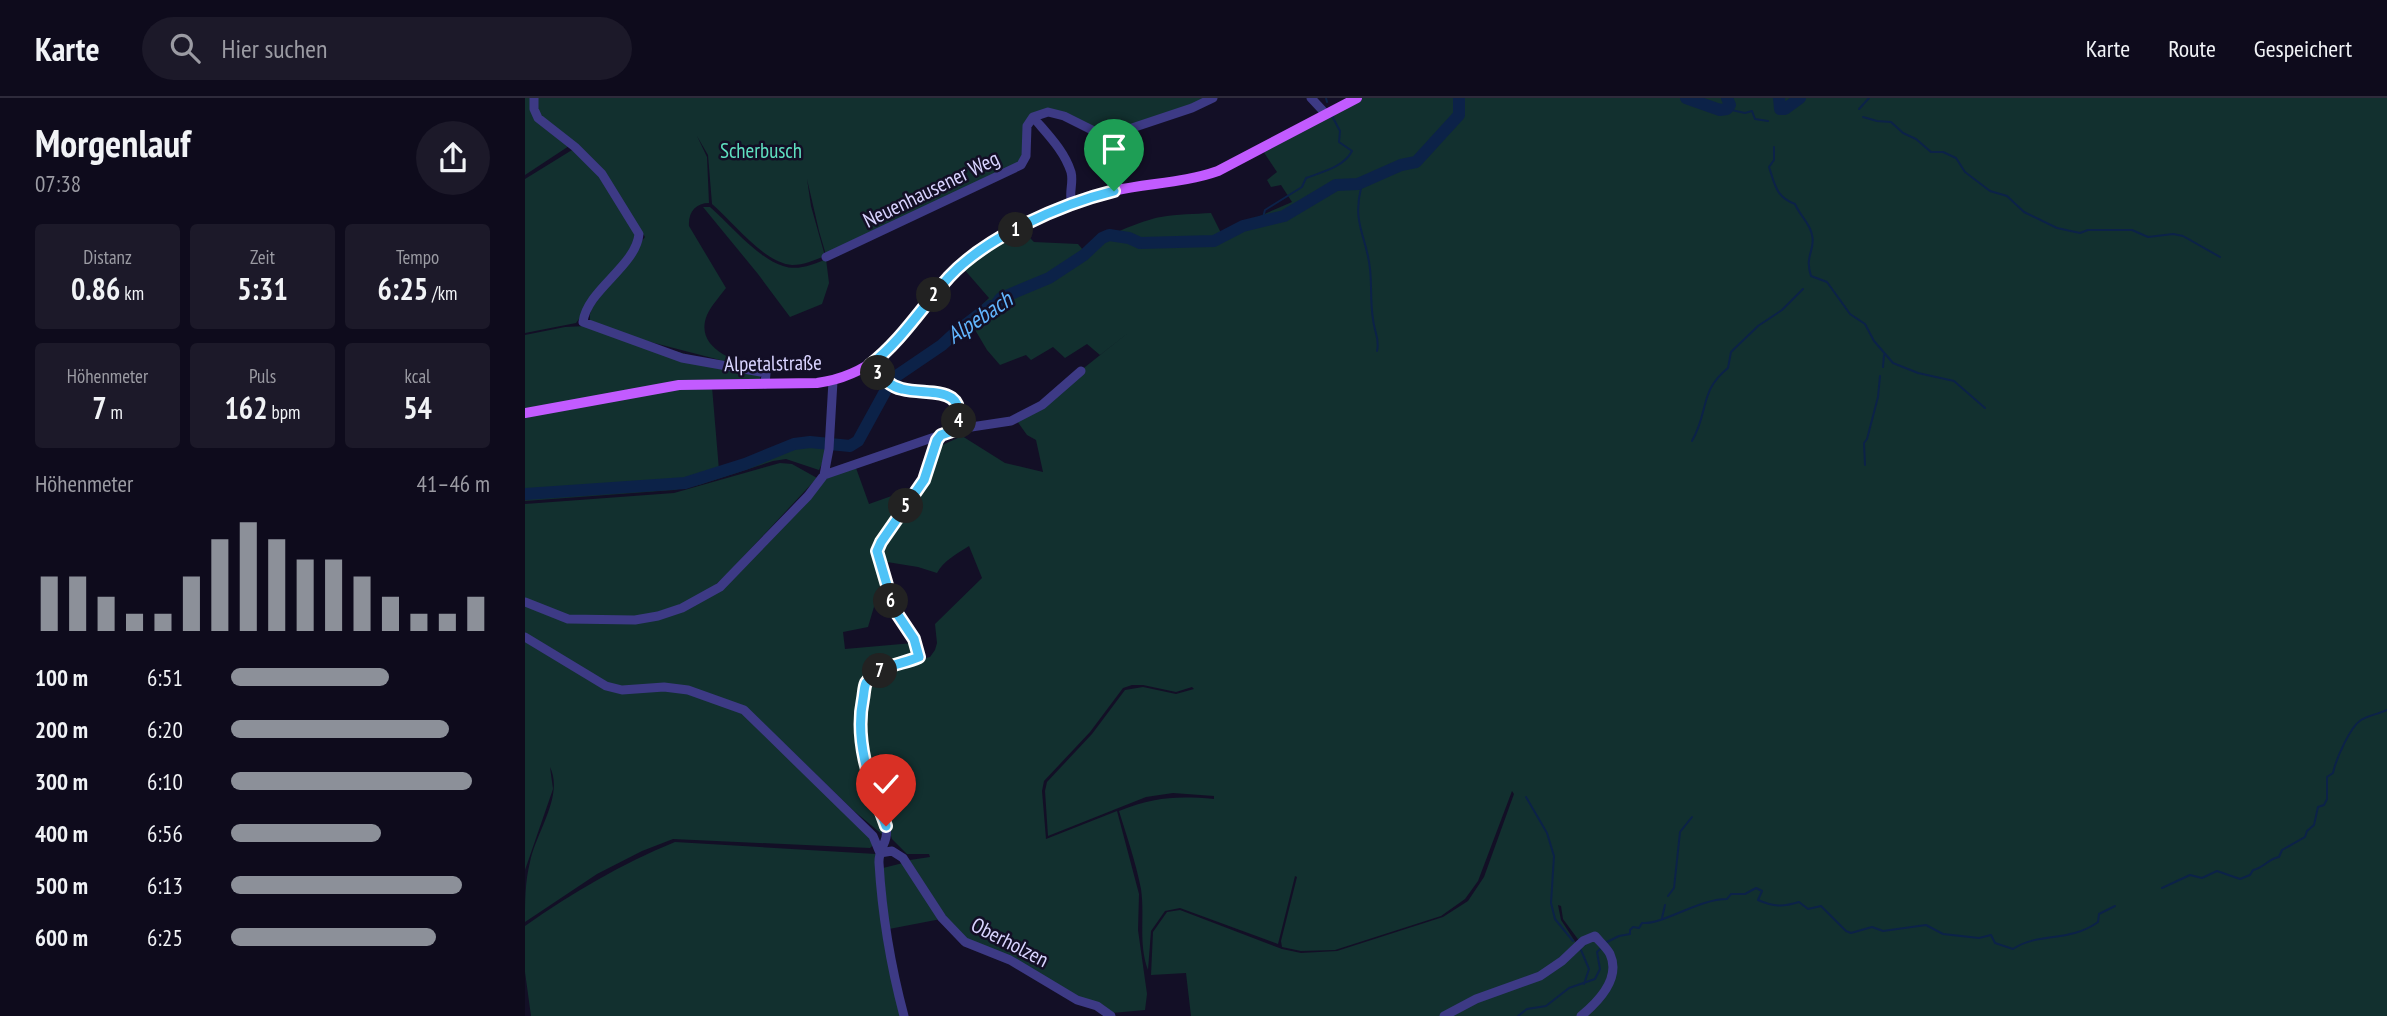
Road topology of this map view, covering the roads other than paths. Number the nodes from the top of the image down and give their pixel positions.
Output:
1 (534, 98) edge
2 (1213, 98) edge
3 (1311, 98) edge
4 (1357, 98) edge
5 (1325, 113) junction
6 (1033, 117) junction
7 (1072, 204) junction
8 (826, 257) dead end
9 (870, 365) junction
10 (1080, 370) dead end
11 (833, 381) junction
12 (765, 384) junction
13 (525, 413) edge
14 (958, 429) junction
15 (941, 435) junction
16 (824, 475) junction
17 (525, 602) edge
18 (525, 636) edge
19 (880, 853) junction
20 (904, 1016) edge
21 (1111, 1016) edge
22 (1444, 1016) edge
23 (1581, 1016) edge

1 - 12 street
2 - 6 street
3 - 5 street
4 - 5 main road, Alpetalstraße
5 - 7 main road, Alpetalstraße
6 - 7 street
6 - 8 street, Neuenhausener Weg
7 - 9 main road, Alpetalstraße
9 - 11 main road, Alpetalstraße
9 - 14 street
10 - 14 street
11 - 12 main road, Alpetalstraße
11 - 16 street
12 - 13 main road, Alpetalstraße
14 - 15 street
15 - 16 street
15 - 19 street
16 - 17 street
18 - 19 street
19 - 20 street
19 - 21 street, Oberholzen
22 - 23 street

